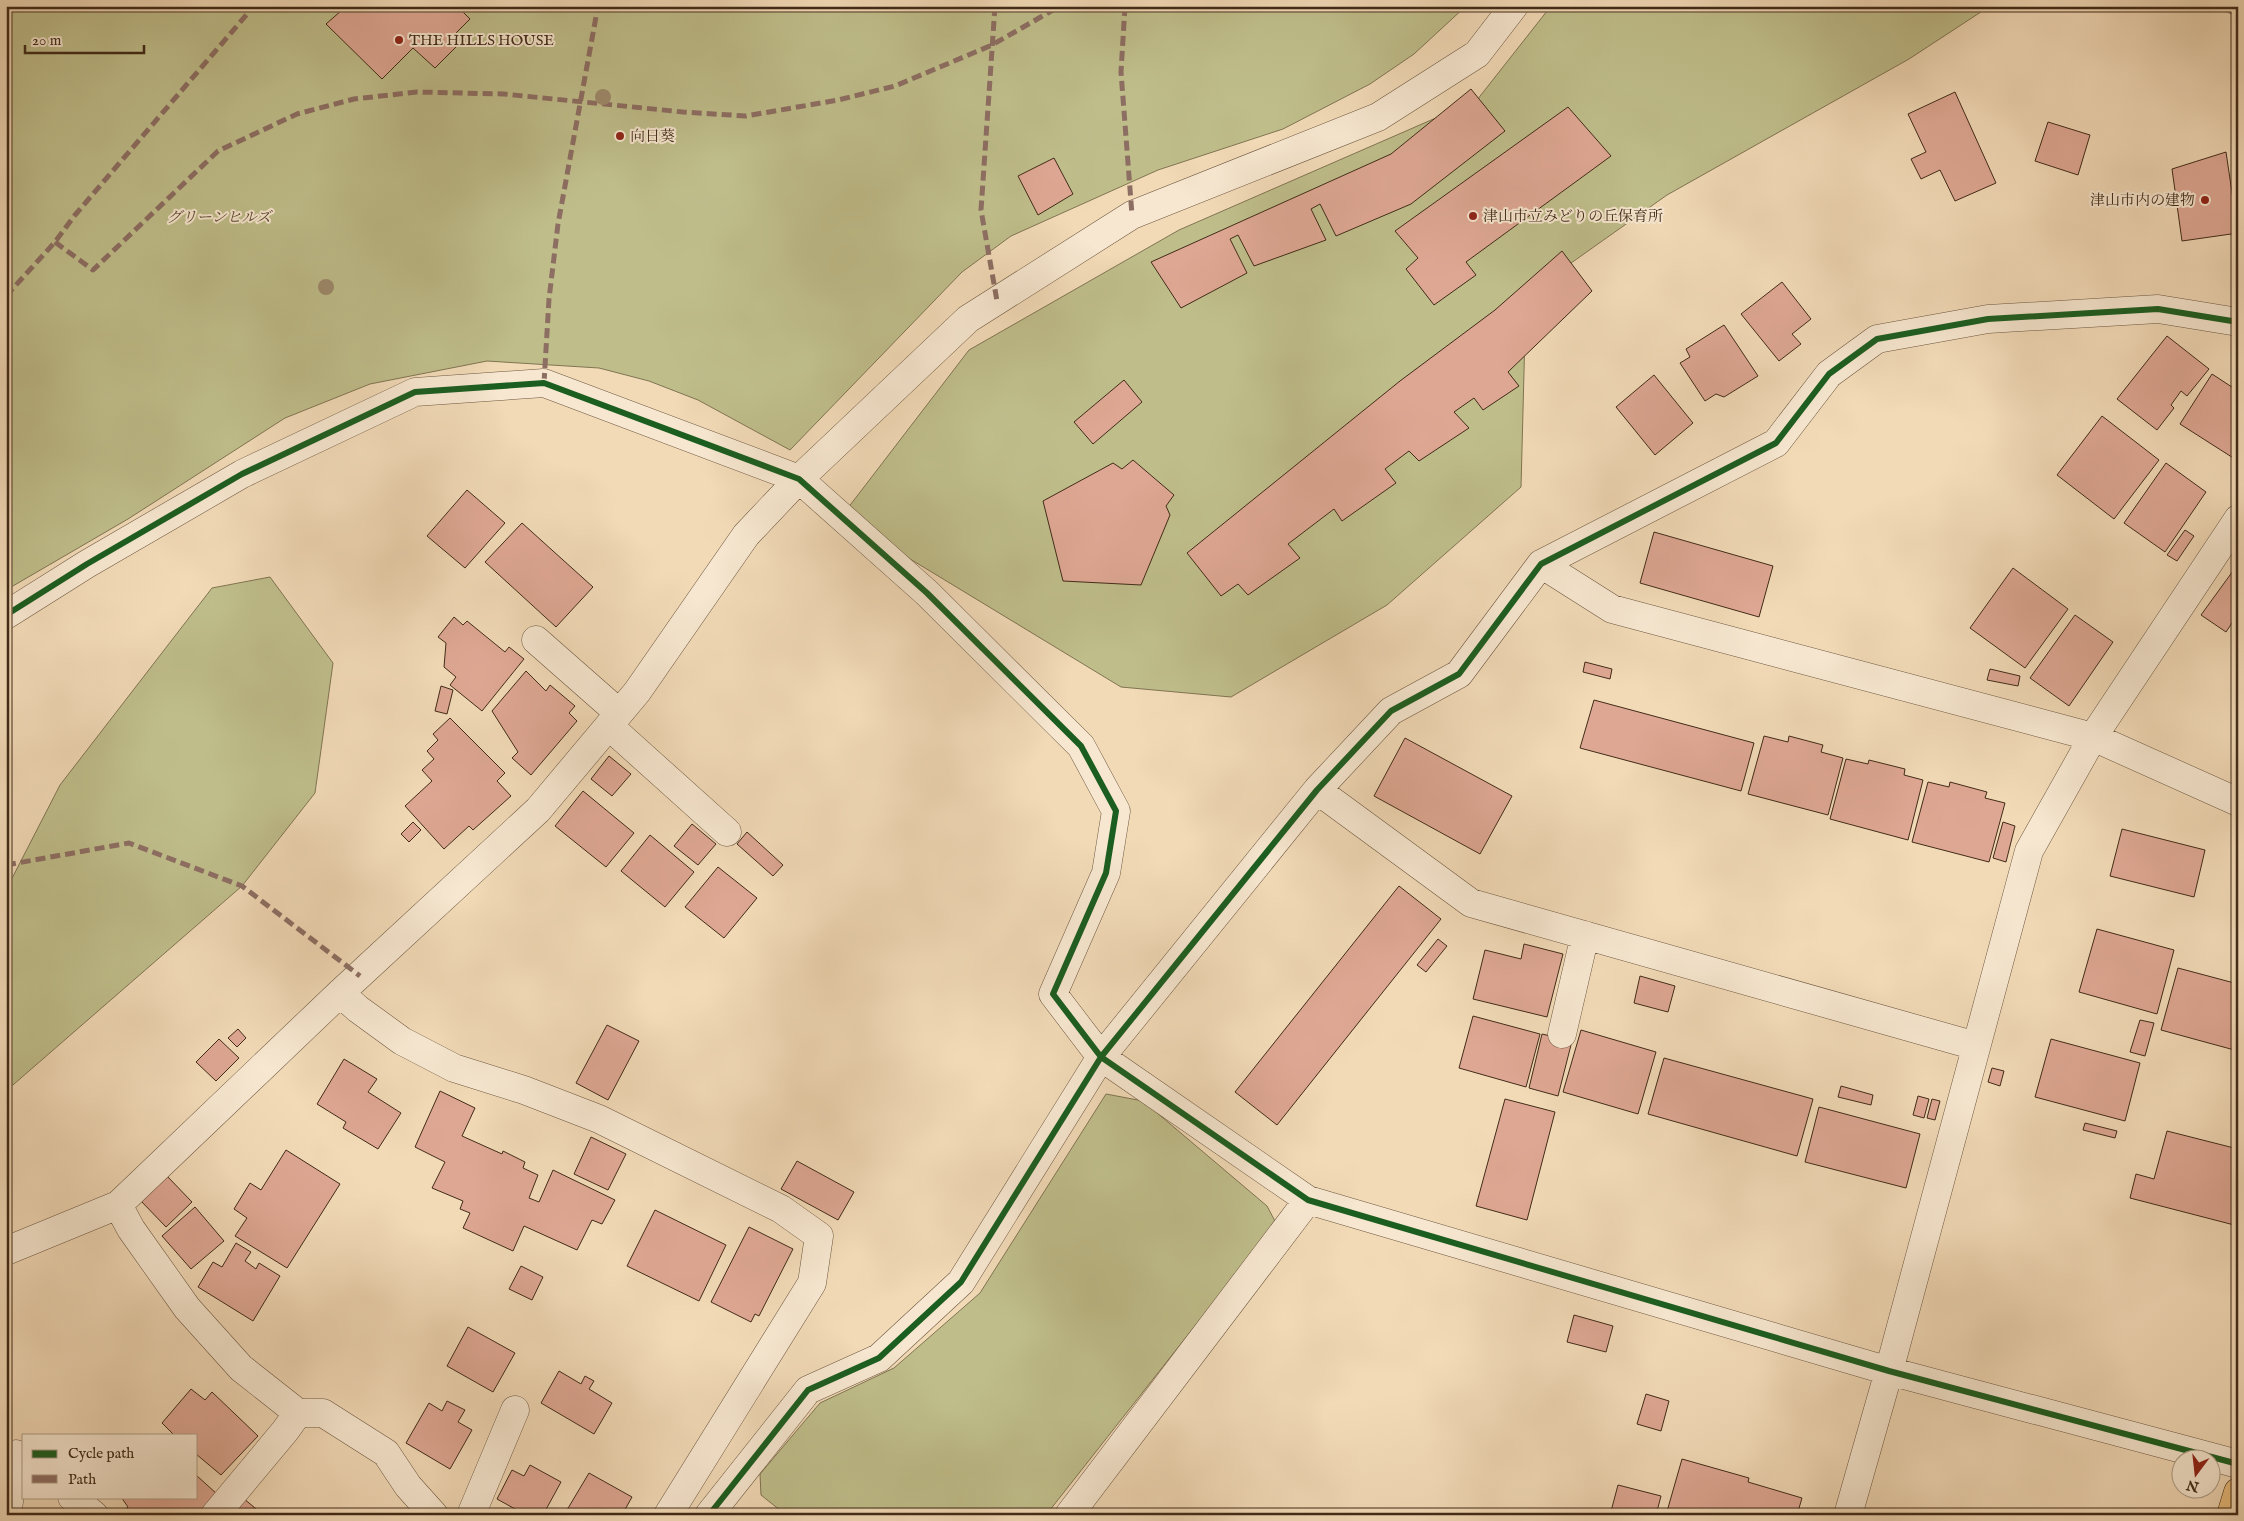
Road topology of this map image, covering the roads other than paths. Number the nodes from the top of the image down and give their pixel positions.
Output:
1 (1514, 6) edge
2 (2238, 322) edge
3 (799, 479) junction
4 (2238, 519) edge
5 (1541, 564) junction
6 (6, 615) edge
7 (536, 640) dead end
8 (614, 719) junction
9 (2093, 737) junction
10 (1316, 790) junction
11 (2238, 802) edge
12 (727, 832) dead end
13 (1585, 935) junction
14 (340, 993) junction
15 (1562, 1034) dead end
16 (1976, 1046) junction
17 (1101, 1057) junction
18 (1308, 1200) junction
19 (118, 1205) junction
20 (6, 1250) edge
21 (1889, 1371) junction
22 (515, 1410) dead end
23 (298, 1413) junction
24 (15, 1453) edge
25 (2238, 1464) edge
26 (2238, 1492) edge
27 (73, 1498) edge
28 (7, 1515) edge
29 (94, 1515) edge
30 (215, 1515) edge
31 (434, 1515) edge
32 (471, 1515) edge
33 (668, 1515) edge
34 (710, 1515) edge
35 (1069, 1515) edge
36 (1848, 1515) edge
37 (2232, 1515) edge

1 - 3 street
2 - 5 street
3 - 6 street
3 - 8 street
3 - 17 street
4 - 9 street
5 - 9 street
5 - 10 street
7 - 8 street
8 - 12 street
8 - 14 street
9 - 11 street
9 - 16 street
10 - 13 street
10 - 17 street
13 - 15 street
13 - 16 street
14 - 19 street
14 - 33 street
16 - 21 street
17 - 18 street
17 - 34 street
18 - 21 street
18 - 35 street
19 - 20 street
19 - 23 street
21 - 25 street
21 - 36 street
22 - 32 street
23 - 30 street
23 - 31 street
24 - 28 street
26 - 37 main road
27 - 29 street

